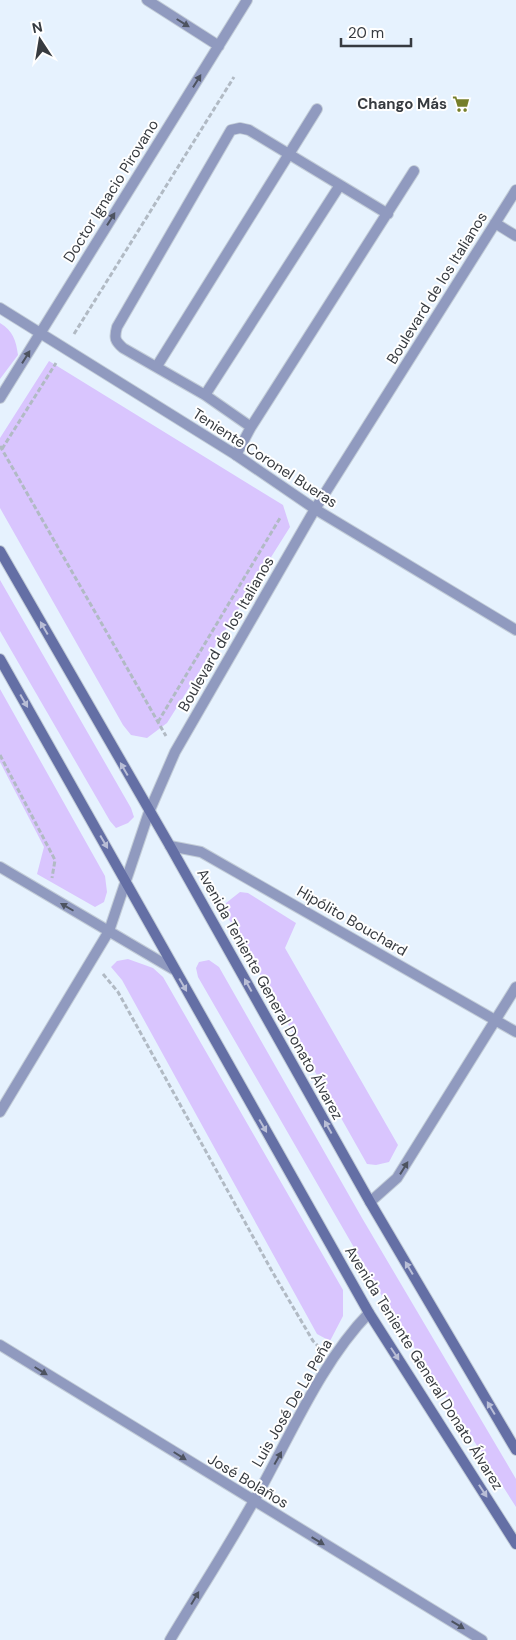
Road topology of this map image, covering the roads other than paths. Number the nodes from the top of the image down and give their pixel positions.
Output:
1 (147, 0) edge
2 (247, 0) edge
3 (219, 46) junction
4 (317, 109) dead end
5 (288, 154) junction
6 (414, 172) dead end
7 (340, 185) junction
8 (516, 190) edge
9 (388, 214) junction
10 (495, 223) junction
11 (516, 236) edge
12 (0, 308) edge
13 (40, 333) junction
14 (157, 366) junction
15 (205, 395) junction
16 (0, 398) edge
17 (251, 427) junction
18 (236, 455) junction
19 (315, 509) junction
20 (0, 551) edge
21 (516, 630) edge
22 (0, 659) edge
23 (149, 812) junction
24 (170, 846) junction
25 (0, 867) edge
26 (126, 880) junction
27 (109, 931) junction
28 (174, 969) junction
29 (516, 987) edge
30 (496, 1020) junction
31 (516, 1032) edge
32 (0, 1112) edge
33 (370, 1202) junction
34 (369, 1313) junction
35 (0, 1345) edge
36 (516, 1450) edge
37 (254, 1502) junction
38 (516, 1544) edge
39 (170, 1640) edge
40 (482, 1640) edge

1 -> 3 street
2 - 3 street, Doctor Ignacio Pirovano
13 -> 3 street, Doctor Ignacio Pirovano
4 - 5 street
5 - 7 street
5 - 14 street
5 - 14 street
6 - 9 street
7 - 9 street
7 - 15 street
8 - 10 street, Boulevard de los Italianos
9 - 17 street
10 - 11 street
10 - 19 street, Boulevard de los Italianos
12 - 13 street, Teniente Coronel Bueras
16 -> 13 street, Doctor Ignacio Pirovano
13 - 18 street, Teniente Coronel Bueras
14 - 15 street
15 - 17 street
17 - 18 street
18 - 19 street, Teniente Coronel Bueras
19 - 21 street, Teniente Coronel Bueras
19 - 23 street, Boulevard de los Italianos
23 -> 20 main road, Avenida Teniente General Donato Álvarez
22 -> 26 main road, Avenida Teniente General Donato Álvarez
23 - 24 main road, Avenida Teniente General Donato Álvarez
23 - 26 street, Boulevard de los Italianos
24 - 30 street, Hipólito Bouchard
33 -> 24 main road, Avenida Teniente General Donato Álvarez
27 -> 25 street
26 - 27 street, Boulevard de los Italianos
26 - 28 main road, Avenida Teniente General Donato Álvarez
27 - 28 street
27 - 32 street, Boulevard de los Italianos
28 -> 34 main road, Avenida Teniente General Donato Álvarez
29 - 30 street
30 - 31 street, Hipólito Bouchard
33 -> 30 street
36 -> 33 main road, Avenida Teniente General Donato Álvarez
37 -> 34 street, Luis José De La Peña
34 -> 38 main road, Avenida Teniente General Donato Álvarez
35 -> 37 street, José Bolaños
39 -> 37 street, Luis José De La Peña
37 -> 40 street, José Bolaños

